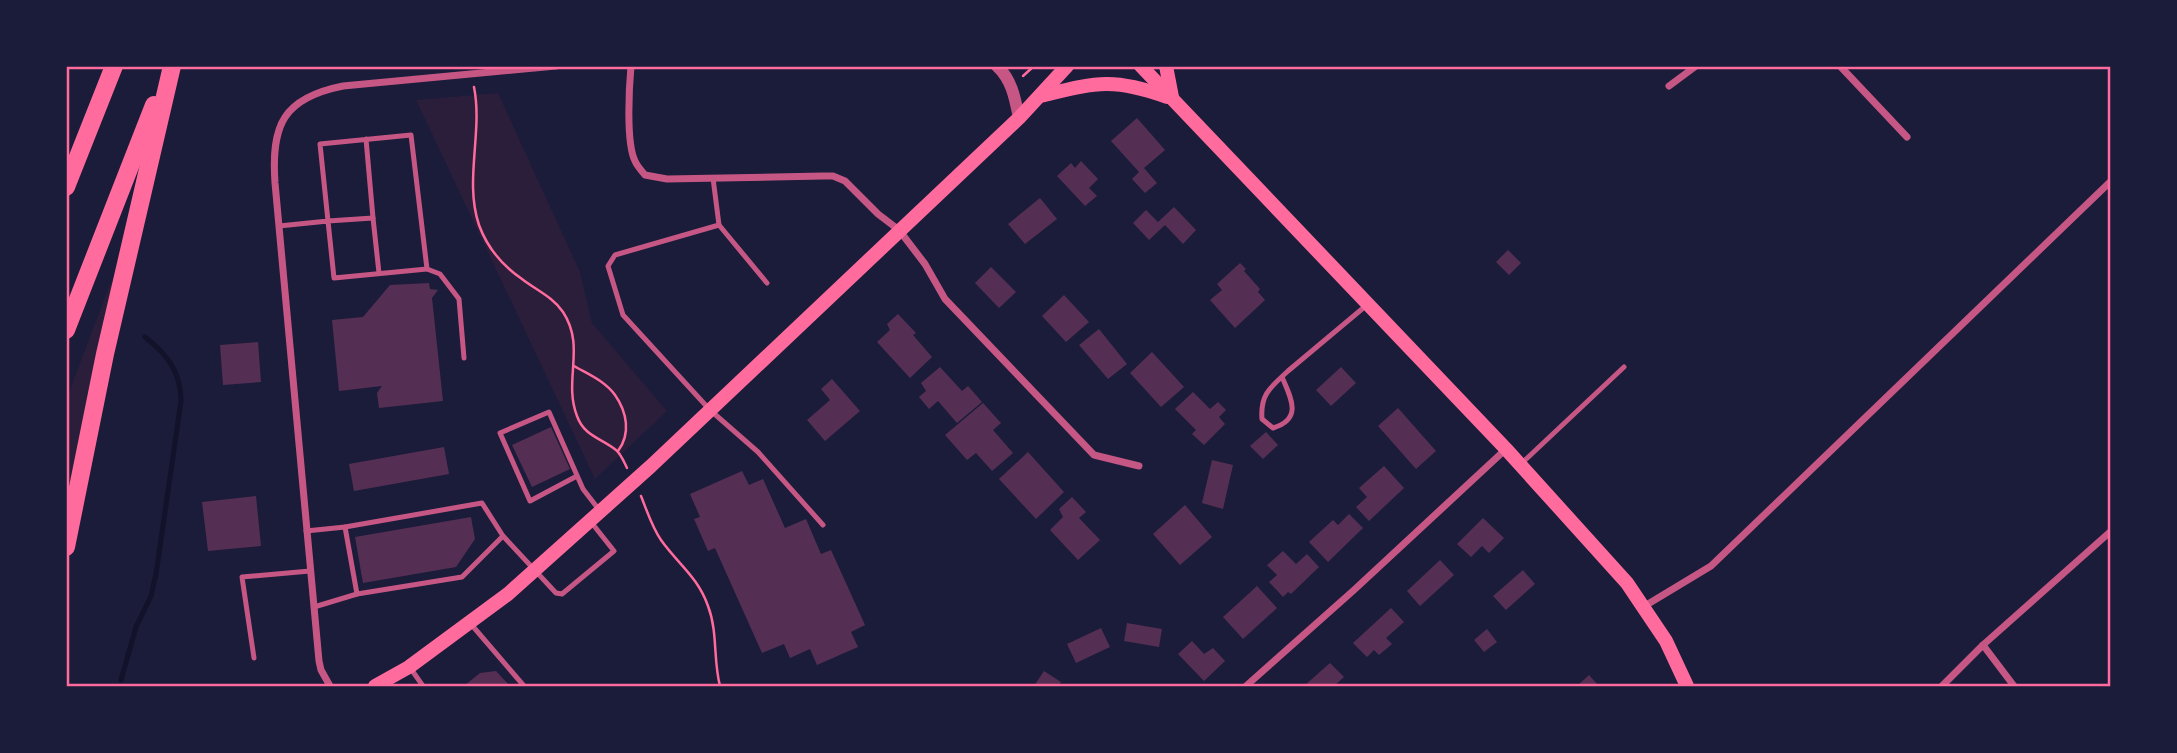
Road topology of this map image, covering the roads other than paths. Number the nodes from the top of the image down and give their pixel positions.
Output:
1 (114, 66) edge
2 (171, 66) edge
3 (556, 66) edge
4 (631, 66) edge
5 (997, 66) edge
6 (1067, 66) edge
7 (1142, 66) edge
8 (1166, 66) edge
9 (1696, 66) edge
10 (1840, 66) edge
11 (492, 69) edge
12 (1669, 86) dead end
13 (1039, 97) junction
14 (1172, 99) junction
15 (1019, 118) junction
16 (1907, 137) dead end
17 (366, 139) junction
18 (713, 178) junction
19 (2110, 182) edge
20 (66, 187) edge
21 (373, 218) junction
22 (328, 221) junction
23 (719, 225) junction
24 (279, 226) junction
25 (899, 230) junction
26 (427, 269) junction
27 (379, 273) junction
28 (767, 284) dead end
29 (1368, 304) junction
30 (66, 330) edge
31 (464, 358) dead end
32 (1624, 367) dead end
33 (1282, 377) junction
34 (710, 410) junction
35 (1506, 449) junction
36 (1520, 465) junction
37 (1139, 466) dead end
38 (577, 476) junction
39 (595, 516) junction
40 (823, 524) dead end
41 (345, 527) junction
42 (306, 531) junction
43 (2110, 532) edge
44 (503, 536) junction
45 (66, 547) edge
46 (310, 570) junction
47 (534, 571) junction
48 (357, 594) junction
49 (314, 607) junction
50 (1643, 607) junction
51 (470, 623) junction
52 (1983, 645) junction
53 (254, 658) dead end
54 (409, 667) junction
55 (330, 687) edge
56 (375, 687) edge
57 (423, 687) edge
58 (524, 687) edge
59 (1245, 687) edge
60 (1687, 687) edge
61 (1942, 687) edge
62 (2014, 687) edge

1 - 20 highway
2 - 30 highway
2 - 45 highway
3 - 11 street
4 - 18 street
5 - 15 street
6 - 13 main road
7 - 14 main road
8 - 14 main road
9 - 12 street
10 - 16 street
11 - 24 street
13 - 14 main road
13 - 15 main road
14 - 29 main road
15 - 25 main road
17 - 21 lane
17 - 22 lane
17 - 26 lane
18 - 23 lane
18 - 25 street
19 - 50 street
21 - 22 lane
21 - 27 lane
22 - 24 lane
22 - 27 lane
23 - 28 lane
23 - 34 lane
24 - 42 street
25 - 34 main road
25 - 37 street
26 - 27 lane
26 - 31 lane
29 - 33 lane
29 - 35 main road
32 - 36 lane
33 - 33 lane
34 - 39 main road
34 - 40 lane
35 - 36 main road
35 - 59 street
36 - 50 main road
38 - 38 lane
38 - 39 lane
39 - 47 main road
39 - 47 lane
41 - 42 lane
41 - 44 lane
41 - 48 lane
42 - 46 street
43 - 52 street
44 - 47 lane
44 - 48 lane
46 - 49 street
46 - 53 lane
47 - 51 main road
48 - 49 lane
49 - 55 street
50 - 60 main road
51 - 54 main road
51 - 58 lane
52 - 61 street
52 - 62 street
54 - 56 main road
54 - 57 lane

